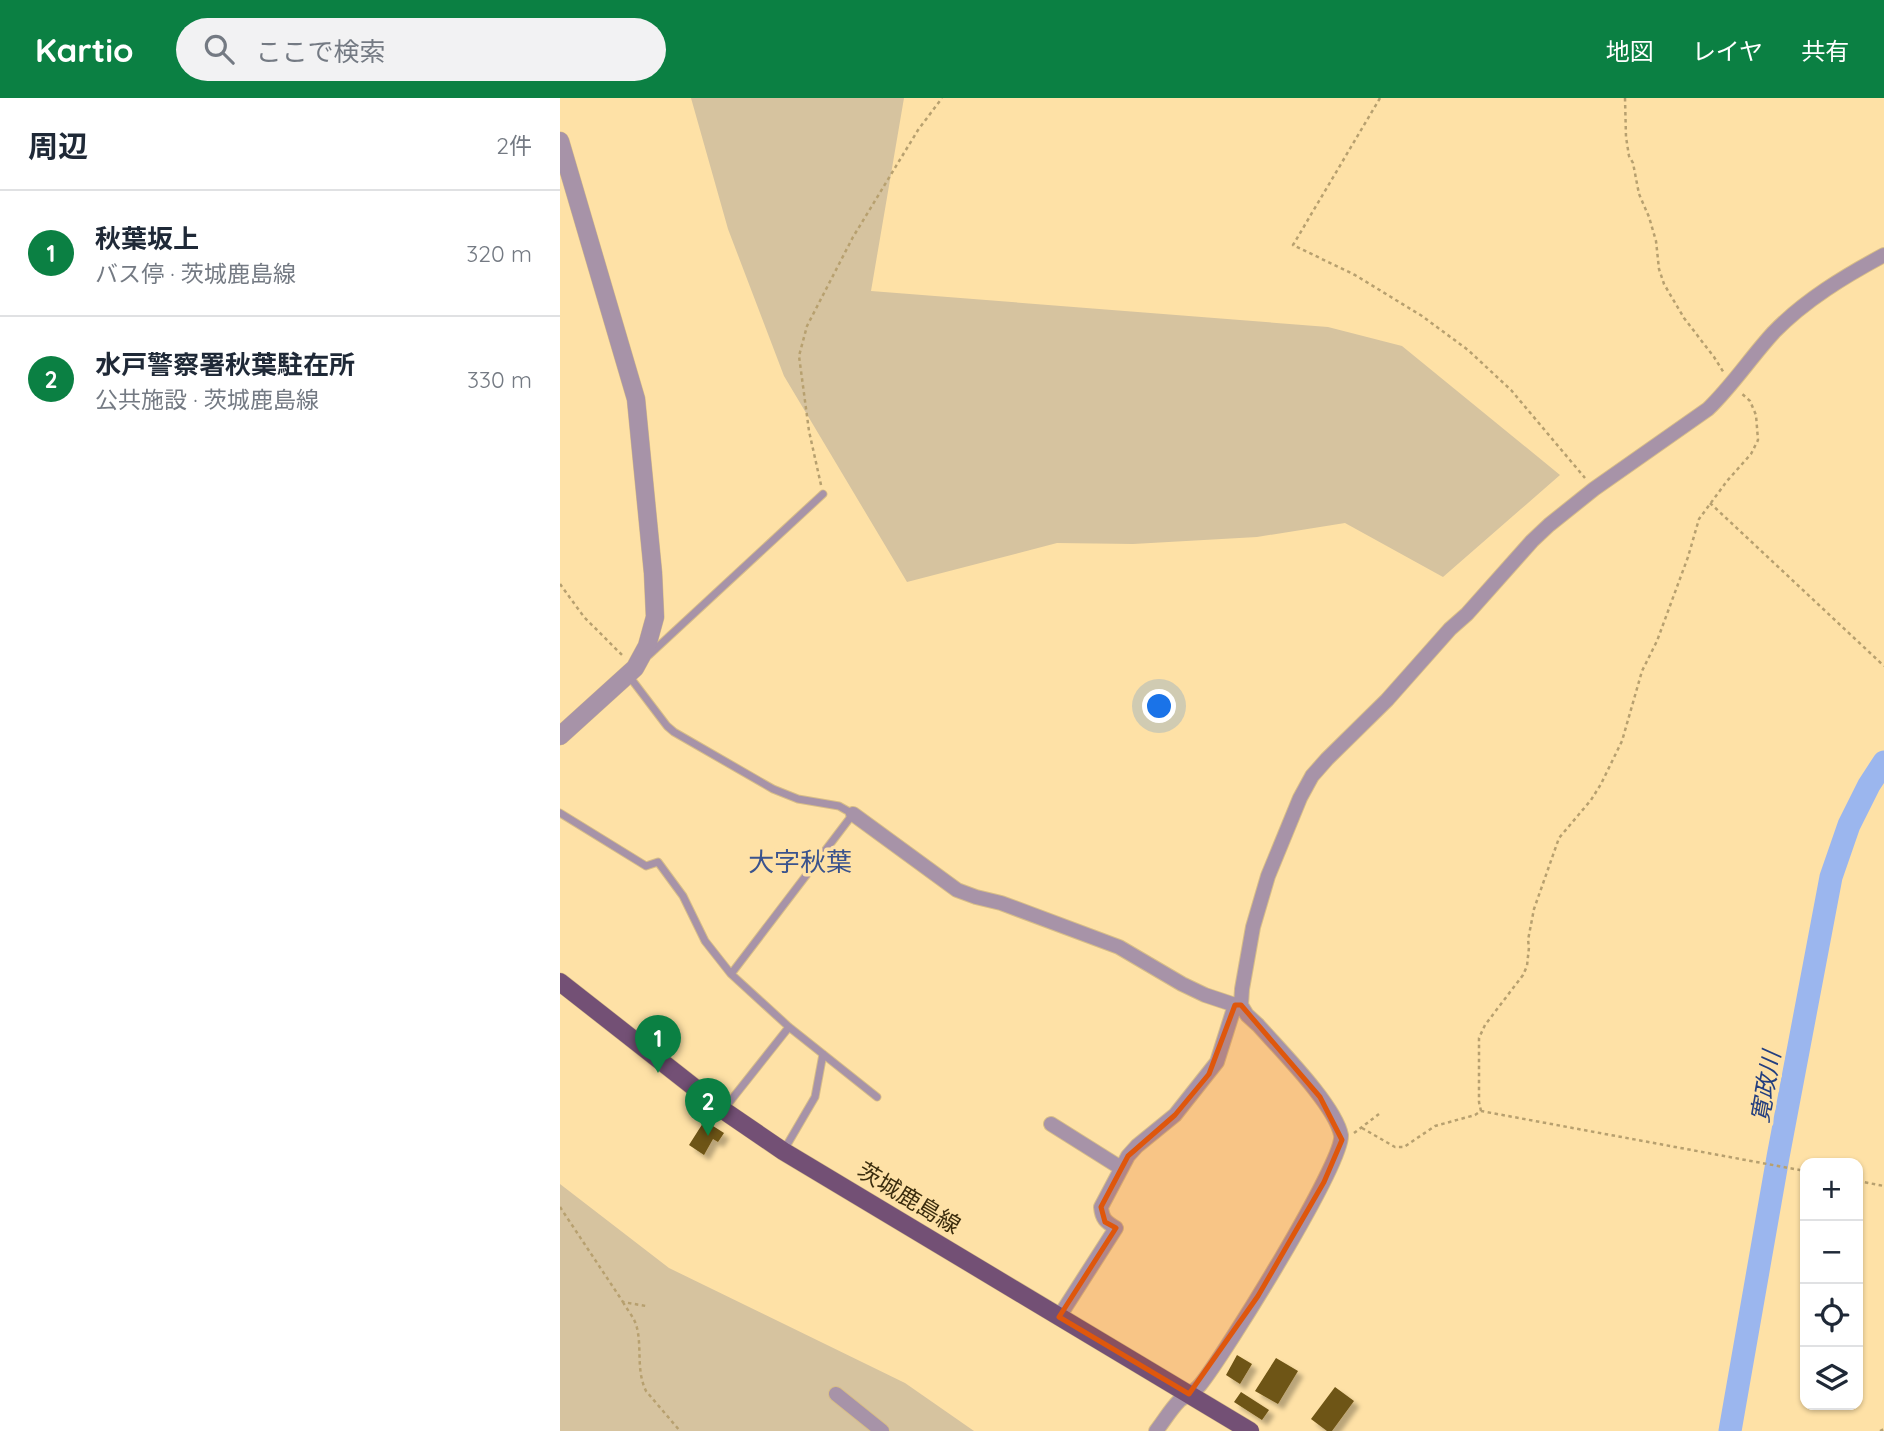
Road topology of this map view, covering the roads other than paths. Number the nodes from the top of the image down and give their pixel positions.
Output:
1 (560, 141) edge
2 (1884, 255) edge
3 (823, 494) road end
4 (632, 672) junction
5 (560, 736) edge
6 (560, 813) edge
7 (853, 814) junction
8 (731, 974) junction
9 (560, 982) edge
10 (1238, 1005) junction
11 (789, 1027) junction
12 (823, 1054) junction
13 (877, 1097) dead end
14 (723, 1110) junction
15 (1051, 1125) dead end
16 (783, 1151) junction
17 (1121, 1168) junction
18 (1059, 1317) junction
19 (836, 1394) dead end
20 (1189, 1394) junction
21 (882, 1431) edge
22 (1156, 1431) edge
23 (1250, 1431) edge

1 - 4 street
2 - 10 street
3 - 4 lane
4 - 5 street
4 - 7 lane
6 - 8 lane
7 - 8 lane
7 - 10 street
8 - 11 lane
9 - 14 main road, 茨城鹿島線
10 - 17 street
10 - 20 street
11 - 12 lane
11 - 14 lane
12 - 13 lane
12 - 16 lane
14 - 16 main road, 茨城鹿島線
15 - 17 street
16 - 18 main road, 茨城鹿島線
17 - 18 street
18 - 20 main road, 茨城鹿島線
19 - 21 street
20 - 22 street
20 - 23 main road, 茨城鹿島線

